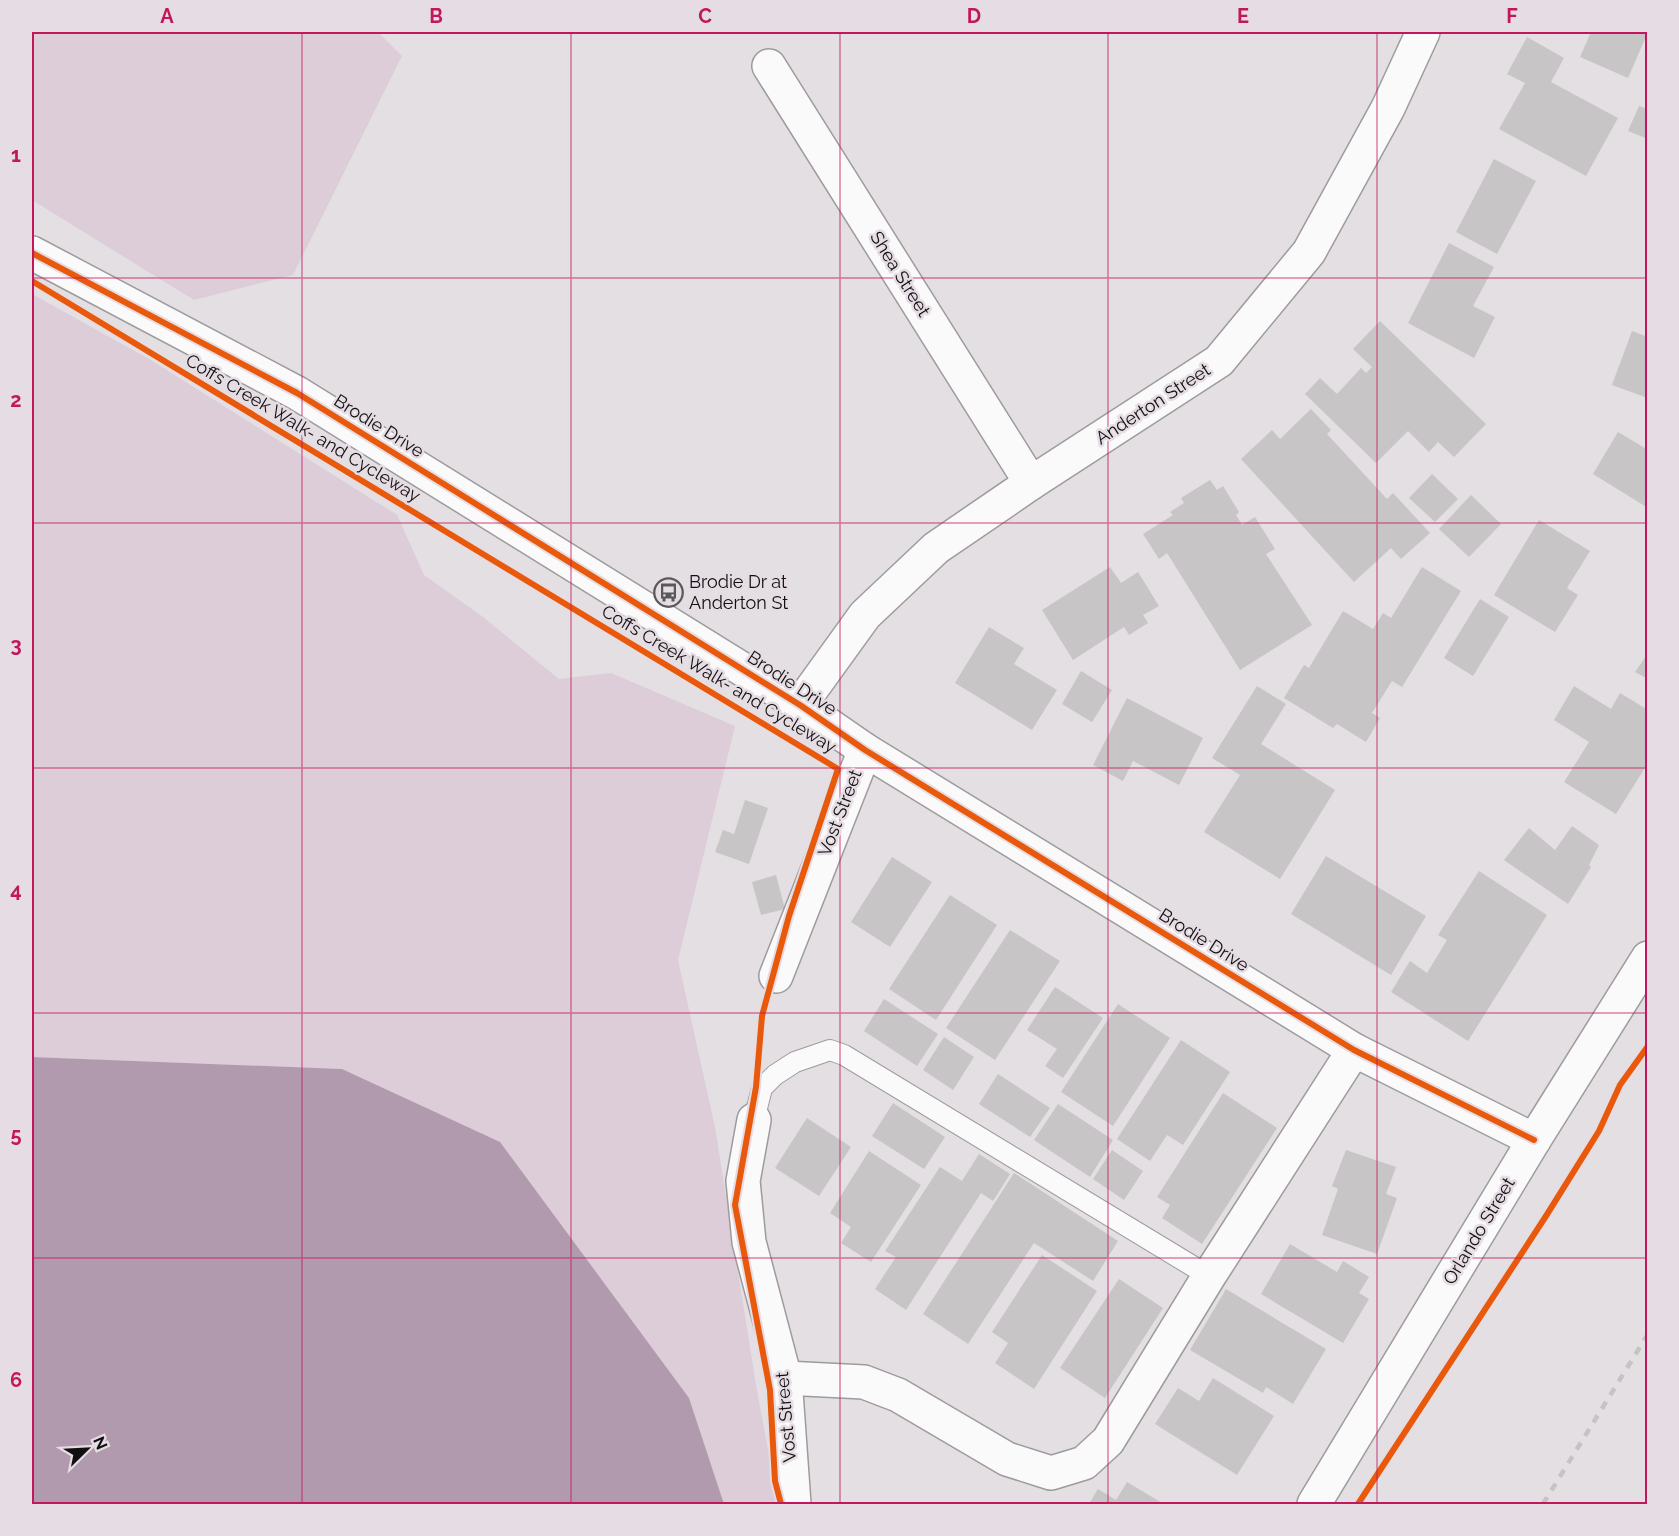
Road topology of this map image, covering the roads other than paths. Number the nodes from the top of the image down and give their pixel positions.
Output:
1 (1423, 32) edge
2 (769, 66) dead end
3 (32, 253) edge
4 (1031, 483) junction
5 (800, 705) junction
6 (865, 750) junction
7 (1647, 958) edge
8 (776, 976) dead end
9 (1354, 1050) junction
10 (754, 1120) joint
11 (1534, 1140) junction
12 (1209, 1276) junction
13 (785, 1378) junction
14 (794, 1504) edge
15 (1314, 1504) edge

1 - 4 street, Anderton Street
2 - 4 street, Shea Street
3 - 5 street, Brodie Drive
4 - 5 street, Anderton Street
5 - 6 street, Brodie Drive
6 - 8 street, Vost Street
6 - 9 street, Brodie Drive
7 - 11 street, Orlando Street
9 - 11 street, Brodie Drive
9 - 12 street
10 - 12 lane
10 - 13 street, Vost Street
11 - 15 street, Orlando Street
12 - 13 street
13 - 14 street, Vost Street

